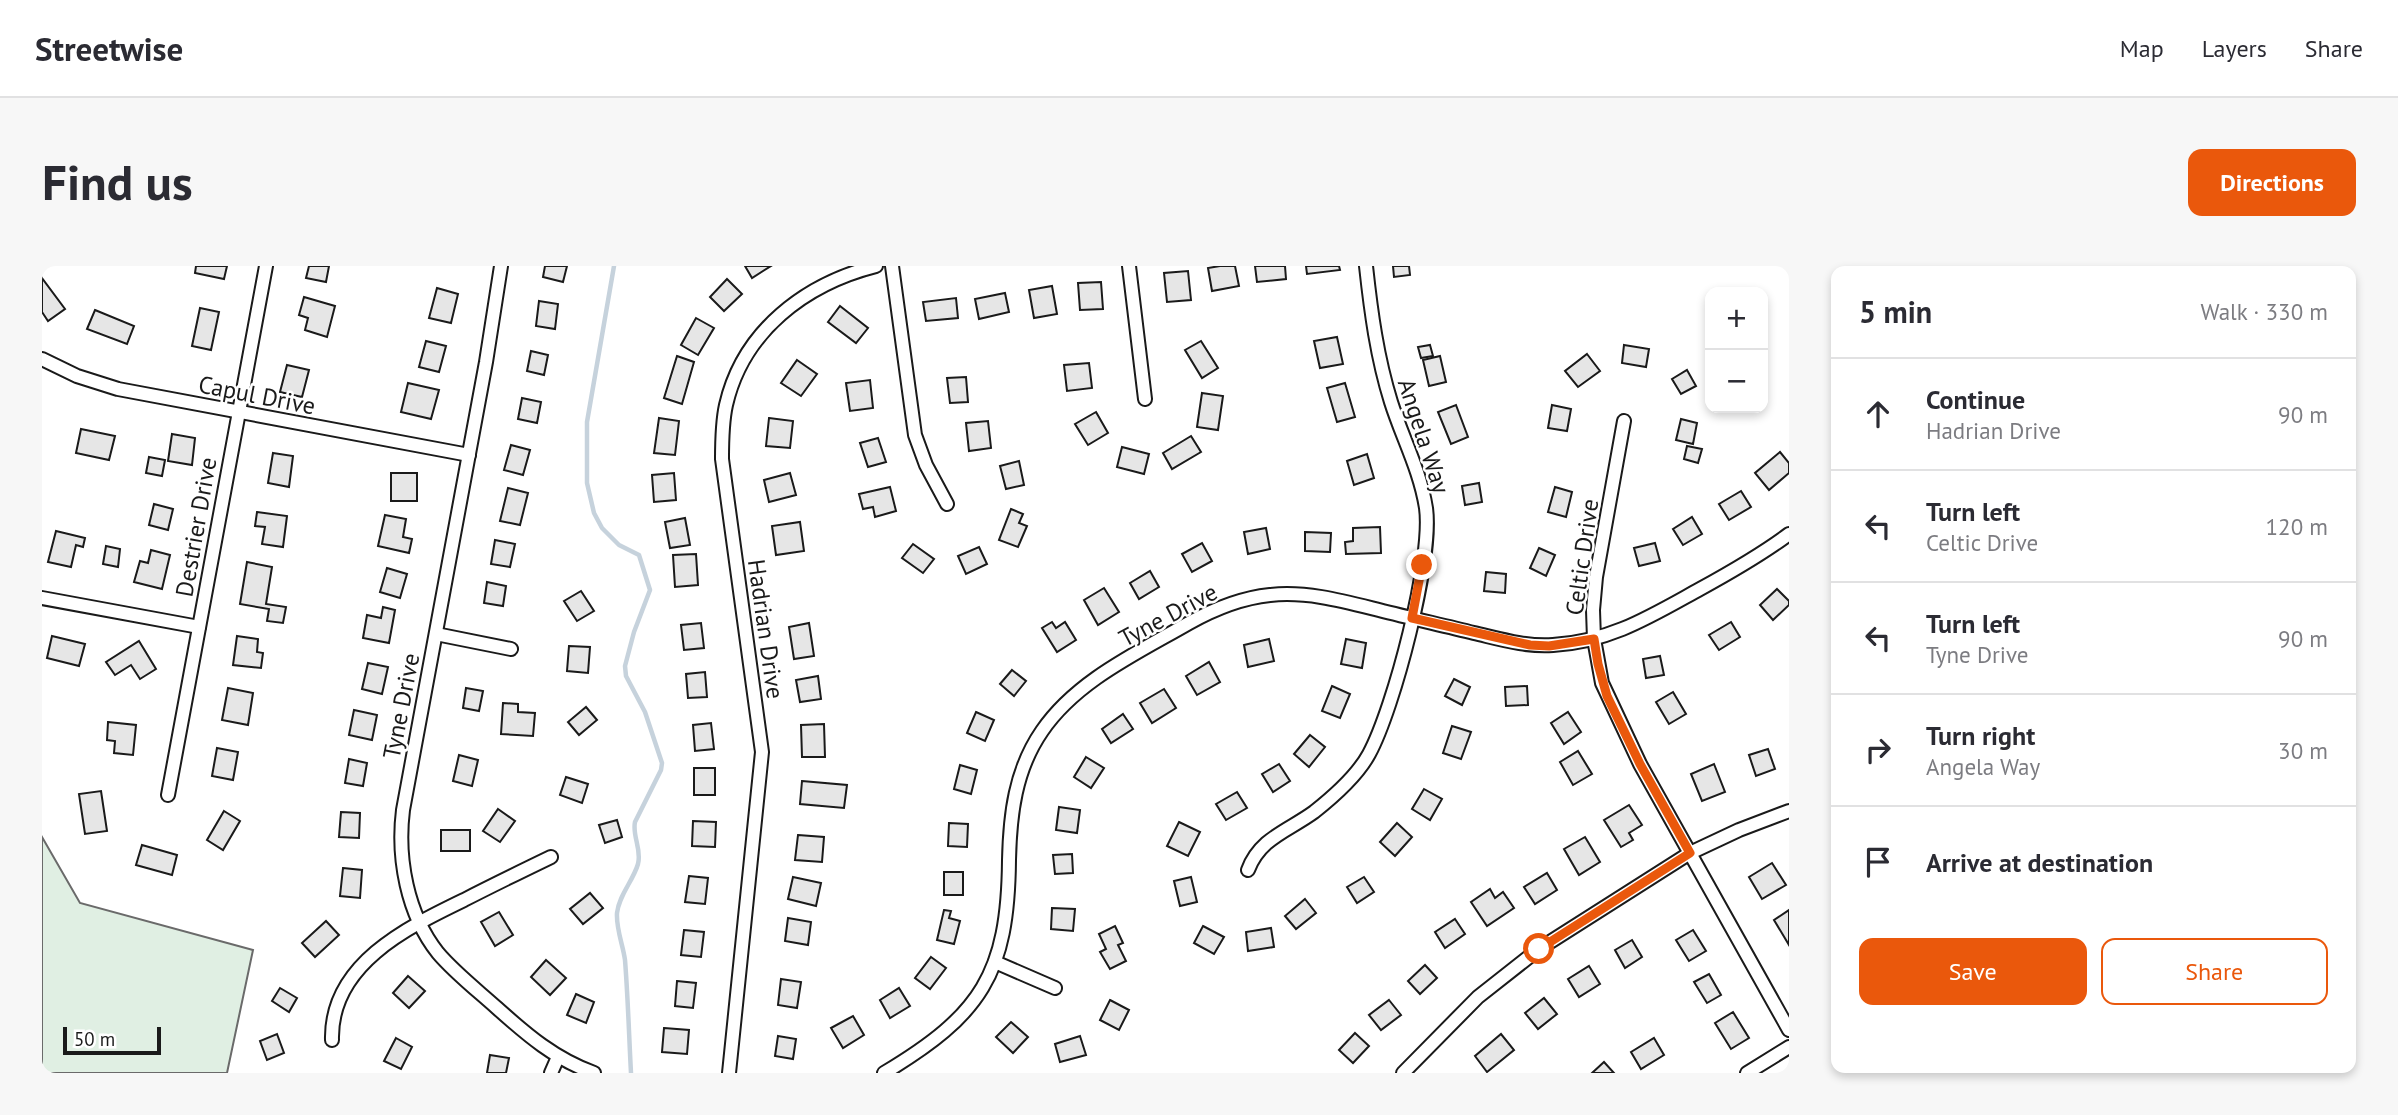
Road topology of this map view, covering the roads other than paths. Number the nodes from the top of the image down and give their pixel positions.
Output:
1 (266, 266) edge
2 (501, 266) edge
3 (876, 266) edge
4 (892, 266) edge
5 (1129, 266) edge
6 (1366, 266) edge
7 (42, 359) edge
8 (1145, 399) dead end
9 (239, 413) junction
10 (1624, 421) dead end
11 (469, 455) junction
12 (947, 504) dead end
13 (1789, 534) edge
14 (42, 597) edge
15 (1412, 618) junction
16 (199, 626) junction
17 (436, 634) junction
18 (1594, 639) junction
19 (511, 649) dead end
20 (168, 795) dead end
21 (1789, 811) edge
22 (1690, 853) junction
23 (551, 857) dead end
24 (1248, 870) dead end
25 (419, 921) junction
26 (995, 962) junction
27 (1055, 988) dead end
28 (1789, 1030) edge
29 (332, 1040) dead end
30 (1789, 1047) edge
31 (558, 1057) junction
32 (551, 1073) edge
33 (594, 1073) edge
34 (729, 1073) edge
35 (884, 1073) edge
36 (1403, 1073) edge
37 (1748, 1073) edge

1 - 9 street, Destrier Drive
2 - 11 street, Tyne Drive
3 - 34 street, Hadrian Drive
4 - 12 street
5 - 8 street
6 - 15 street, Angela Way
7 - 9 street, Capul Drive
9 - 11 street, Capul Drive
9 - 16 street, Destrier Drive
10 - 18 street, Celtic Drive
11 - 17 street, Tyne Drive
13 - 18 street, Tyne Drive
14 - 16 street
15 - 18 street, Tyne Drive
15 - 24 street, Angela Way
15 - 26 street, Tyne Drive
16 - 20 street, Destrier Drive
17 - 19 street
17 - 25 street, Tyne Drive
18 - 22 street, Celtic Drive
21 - 22 street
22 - 28 street, Celtic Drive
22 - 36 street
23 - 25 street
25 - 29 street
25 - 31 street, Tyne Drive
26 - 27 street
26 - 35 street, Tyne Drive
30 - 37 street
31 - 32 street
31 - 33 street, Tyne Drive

